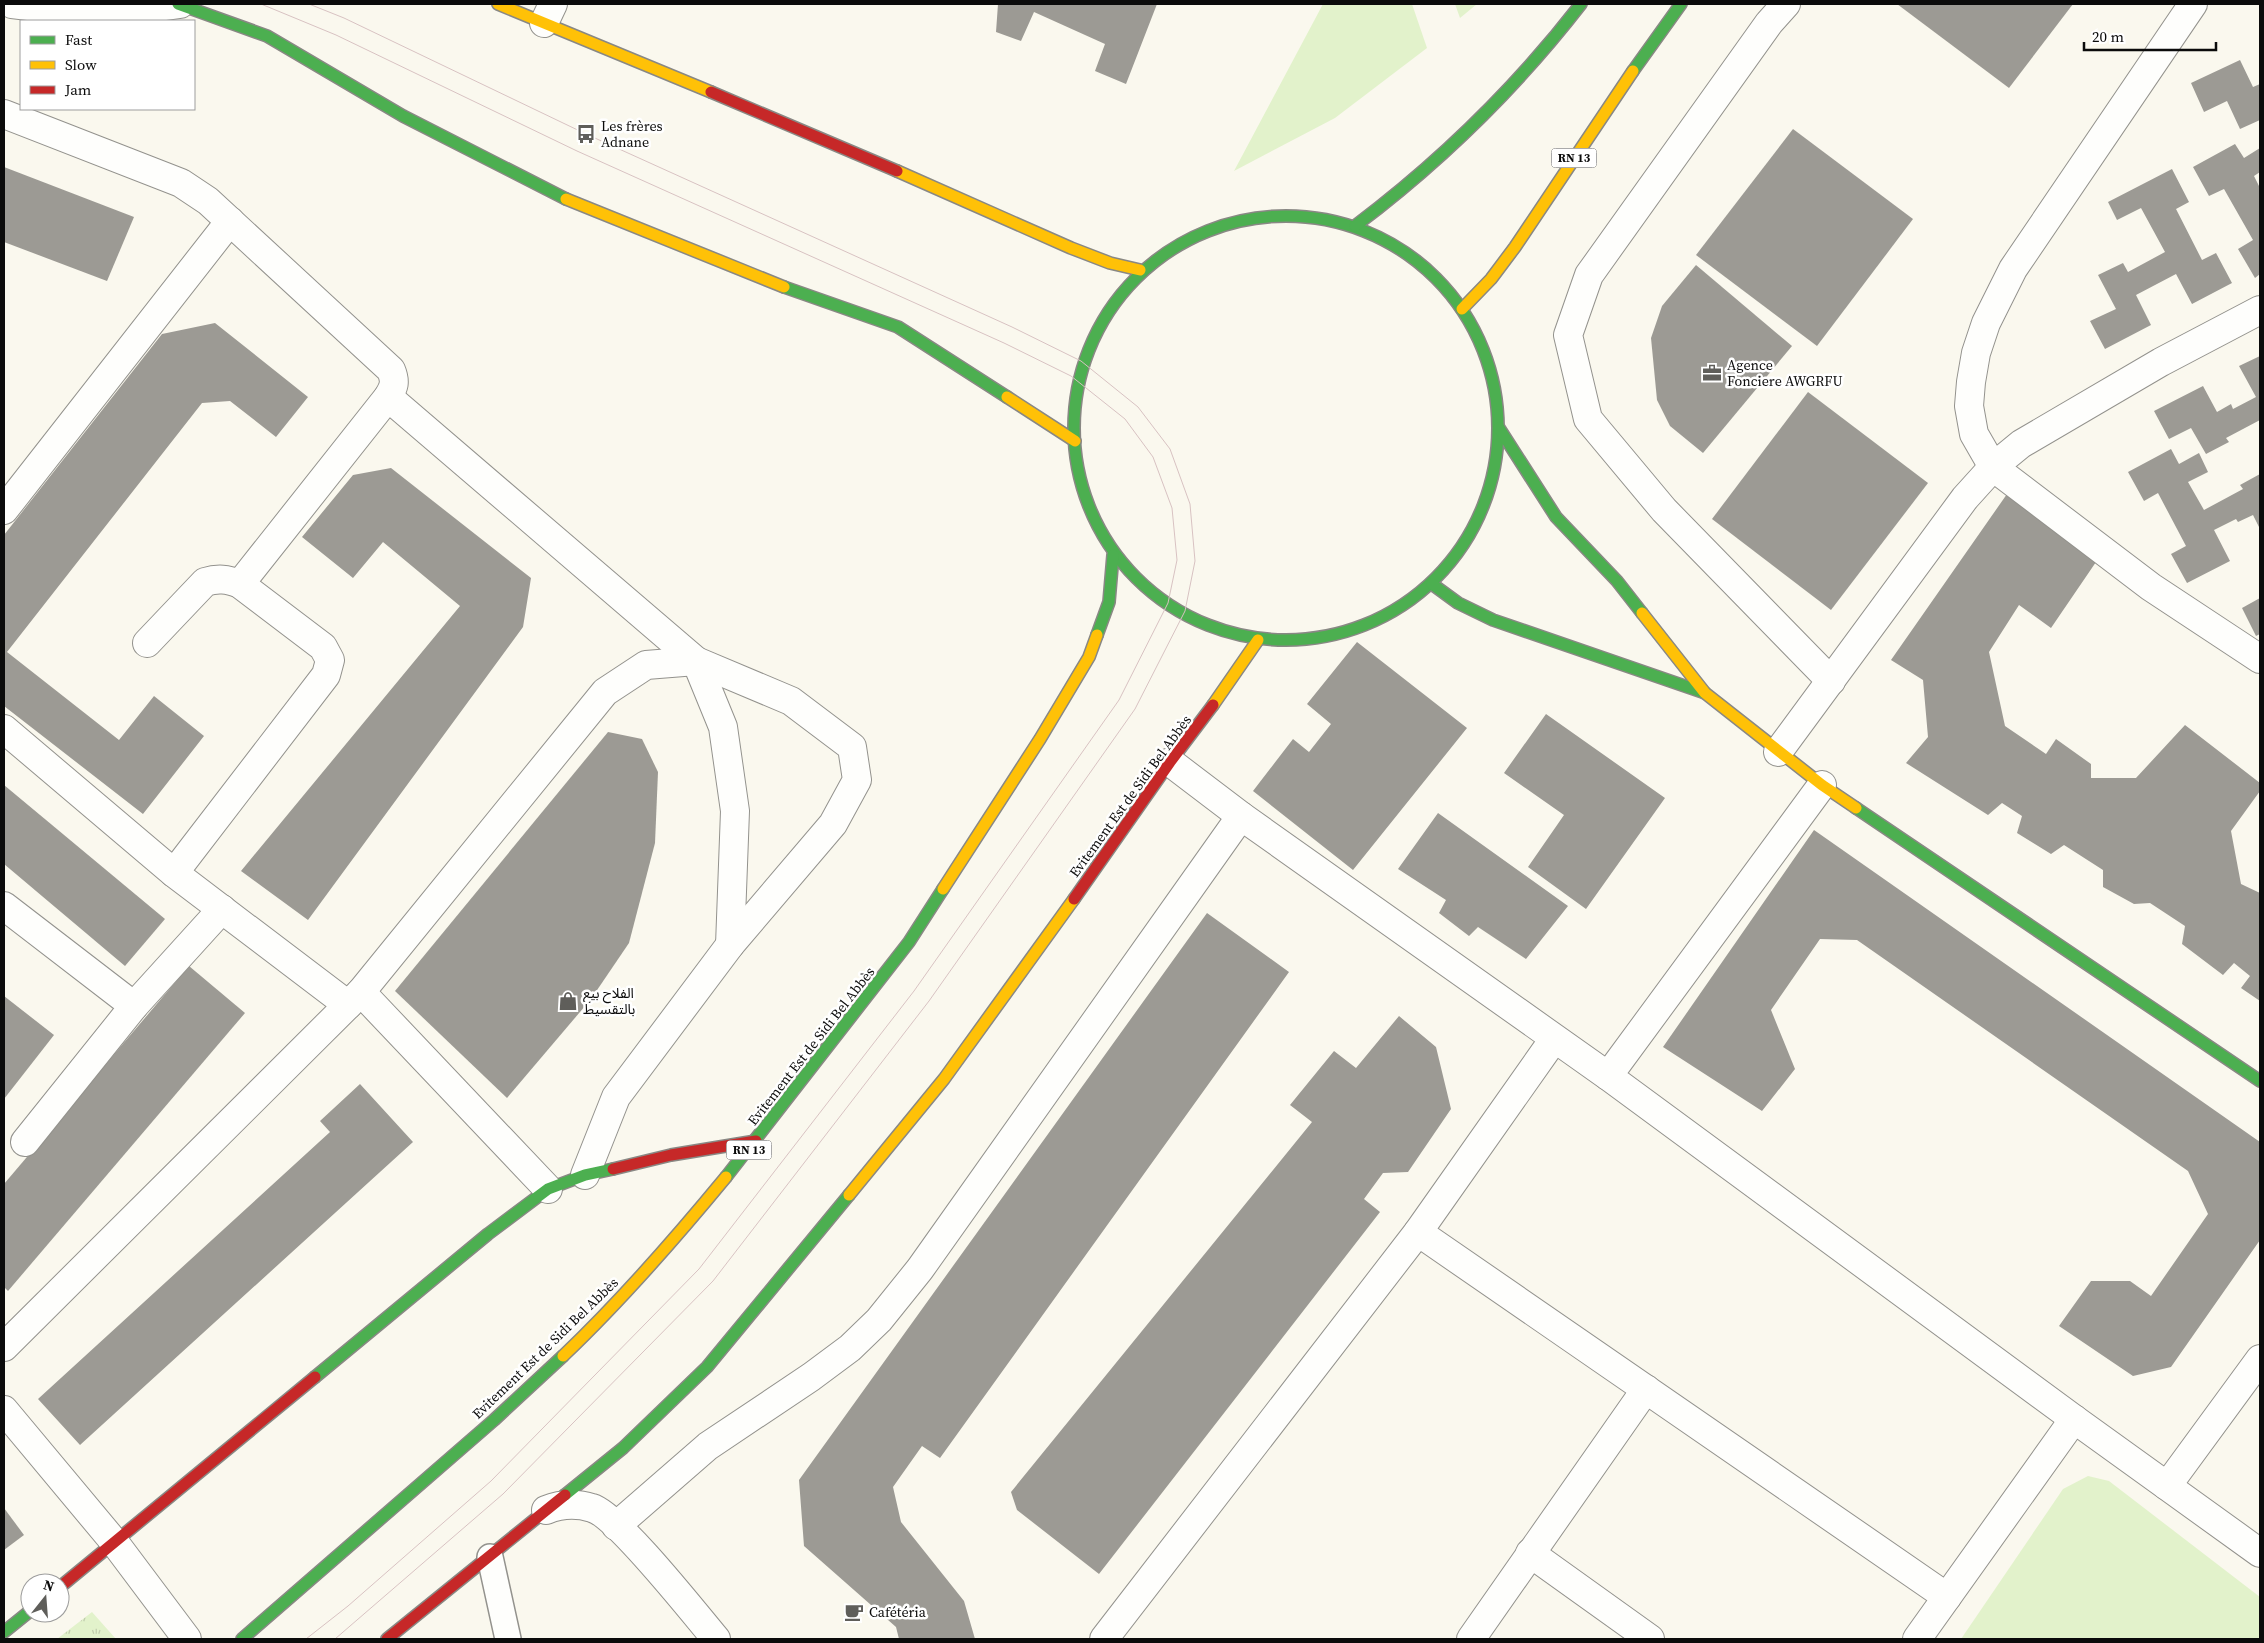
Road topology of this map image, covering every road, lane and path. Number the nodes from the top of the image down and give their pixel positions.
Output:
1 (12, 4) edge
2 (179, 4) edge
3 (498, 4) edge
4 (1581, 4) edge
5 (1681, 4) edge
6 (1786, 4) edge
7 (2193, 4) edge
8 (548, 13) edge
9 (4, 114) edge
10 (230, 221) junction
11 (1354, 226) junction
12 (1140, 270) junction
13 (1462, 309) junction
14 (2260, 310) edge
15 (388, 397) junction
16 (1499, 428) junction
17 (1075, 441) junction
18 (1993, 467) junction
19 (4, 510) edge
20 (1113, 555) junction
21 (240, 584) junction
22 (1432, 584) junction
23 (1258, 640) junction
24 (147, 643) dead end
25 (2260, 659) edge
26 (696, 661) junction
27 (1831, 681) junction
28 (1705, 693) junction
29 (4, 729) edge
30 (1778, 752) junction
31 (1170, 762) junction
32 (1822, 785) junction
33 (1241, 816) junction
34 (174, 872) junction
35 (4, 906) edge
36 (222, 909) junction
37 (730, 945) junction
38 (355, 998) junction
39 (134, 1006) junction
40 (1554, 1039) junction
41 (1608, 1076) junction
42 (2260, 1081) edge
43 (756, 1141) junction
44 (25, 1142) dead end
45 (585, 1175) junction
46 (548, 1189) junction
47 (1418, 1232) junction
48 (4, 1347) edge
49 (2260, 1359) edge
50 (1646, 1389) junction
51 (4, 1410) edge
52 (2074, 1419) junction
53 (2167, 1486) junction
54 (546, 1510) junction
55 (616, 1526) junction
56 (115, 1543) junction
57 (1530, 1553) junction
58 (2260, 1554) edge
59 (490, 1557) junction
60 (70, 1579) edge
61 (1947, 1597) junction
62 (20, 1619) edge
63 (4, 1632) edge
64 (188, 1639) edge
65 (242, 1639) edge
66 (387, 1639) edge
67 (508, 1639) edge
68 (716, 1639) edge
69 (1104, 1639) edge
70 (1471, 1639) edge
71 (1650, 1639) edge
72 (1917, 1639) edge

1 - 2 street
2 - 17 main road
3 - 8 main road
4 - 11 main road
5 - 13 main road, RN 13
6 - 27 street
7 - 18 street
8 - 12 main road
9 - 10 street
10 - 15 street
10 - 19 street
11 - 12 main road
11 - 13 main road
12 - 17 main road
13 - 16 main road
14 - 18 street
15 - 21 street
15 - 26 street
16 - 22 main road
16 - 28 main road
17 - 20 main road
18 - 25 street
18 - 27 street
20 - 23 main road
20 - 43 main road, Evitement Est de Sidi Bel Abbès / RN 13
21 - 24 street
21 - 34 street
22 - 23 main road
22 - 28 main road
23 - 31 main road, Evitement Est de Sidi Bel Abbès
26 - 37 street
26 - 37 street
26 - 38 street
27 - 30 street
28 - 30 main road
29 - 34 street
30 - 32 main road
31 - 33 street
31 - 54 main road, Evitement Est de Sidi Bel Abbès
32 - 41 street
32 - 42 main road
33 - 40 street
33 - 55 street
34 - 36 street
35 - 39 street
36 - 38 street
36 - 39 street
37 - 45 street
38 - 46 street
38 - 48 street
39 - 44 street
40 - 41 street
40 - 47 street
41 - 52 street
43 - 45 main road
43 - 65 main road, Evitement Est de Sidi Bel Abbès / RN 13
45 - 46 main road
46 - 56 main road
47 - 50 street
47 - 69 street
49 - 53 street
50 - 57 street
50 - 61 street
51 - 56 street
52 - 53 street
52 - 61 street
53 - 58 street
54 - 55 street
54 - 59 main road, Evitement Est de Sidi Bel Abbès
55 - 68 street
56 - 60 main road
56 - 64 street
57 - 70 street
57 - 71 street
59 - 66 main road, Evitement Est de Sidi Bel Abbès
59 - 67 lane
61 - 72 street
62 - 63 main road

